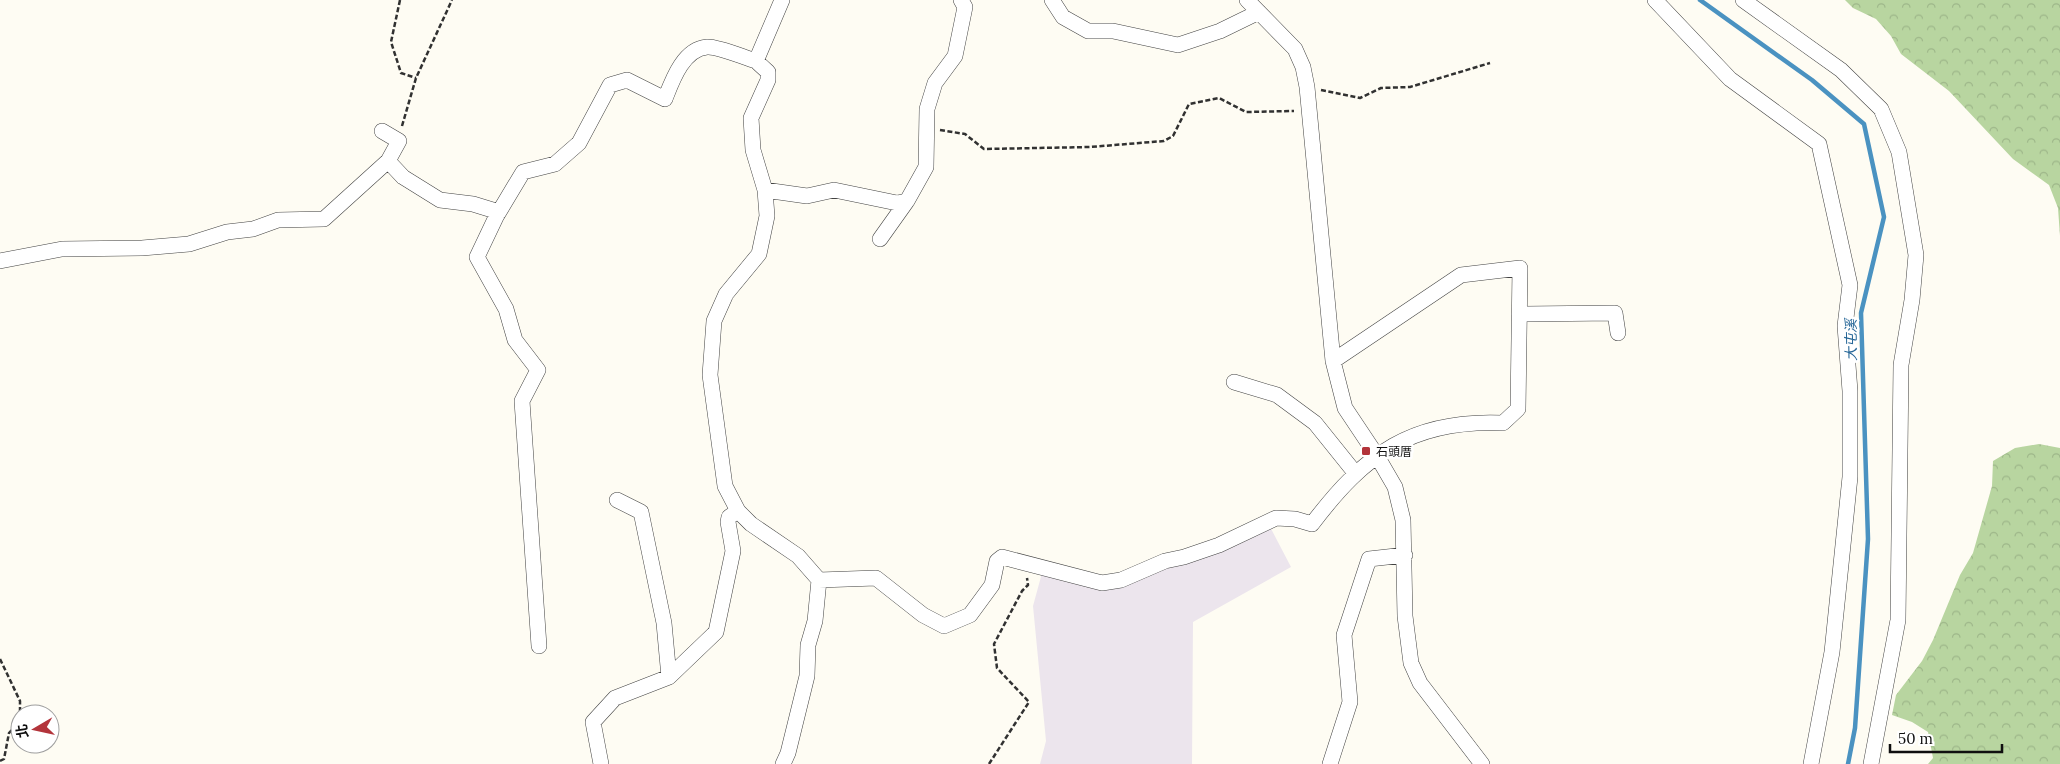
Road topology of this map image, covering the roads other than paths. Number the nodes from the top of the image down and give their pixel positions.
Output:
1 (782, 0) edge
2 (961, 0) edge
3 (1052, 0) edge
4 (1247, 0) edge
5 (1655, 0) edge
6 (1743, 0) edge
7 (1259, 12) junction
8 (756, 61) junction
9 (382, 131) dead end
10 (388, 161) junction
11 (765, 190) junction
12 (907, 201) junction
13 (499, 212) junction
14 (880, 239) dead end
15 (0, 261) edge
16 (1520, 314) junction
17 (1618, 332) dead end
18 (1333, 360) junction
19 (1234, 382) dead end
20 (1378, 456) junction
21 (1356, 474) junction
22 (617, 500) dead end
23 (738, 511) junction
24 (1405, 555) junction
25 (819, 580) junction
26 (539, 646) dead end
27 (669, 677) junction
28 (600, 764) edge
29 (783, 764) edge
30 (1330, 764) edge
31 (1482, 764) edge
32 (1811, 764) edge
33 (1871, 764) edge

1 - 8 street
2 - 12 street
3 - 7 street
4 - 7 street
5 - 32 street
6 - 33 street
7 - 18 street
8 - 11 street
8 - 13 street
9 - 10 street
10 - 13 street
10 - 15 street
11 - 12 street
11 - 23 street
12 - 14 street
13 - 26 street
16 - 17 street
16 - 18 street
16 - 20 street
18 - 20 street
19 - 21 street
20 - 21 street
20 - 24 street
21 - 25 street
22 - 27 street
23 - 25 street
23 - 27 street
24 - 30 street
24 - 31 street
25 - 29 street
27 - 28 street

